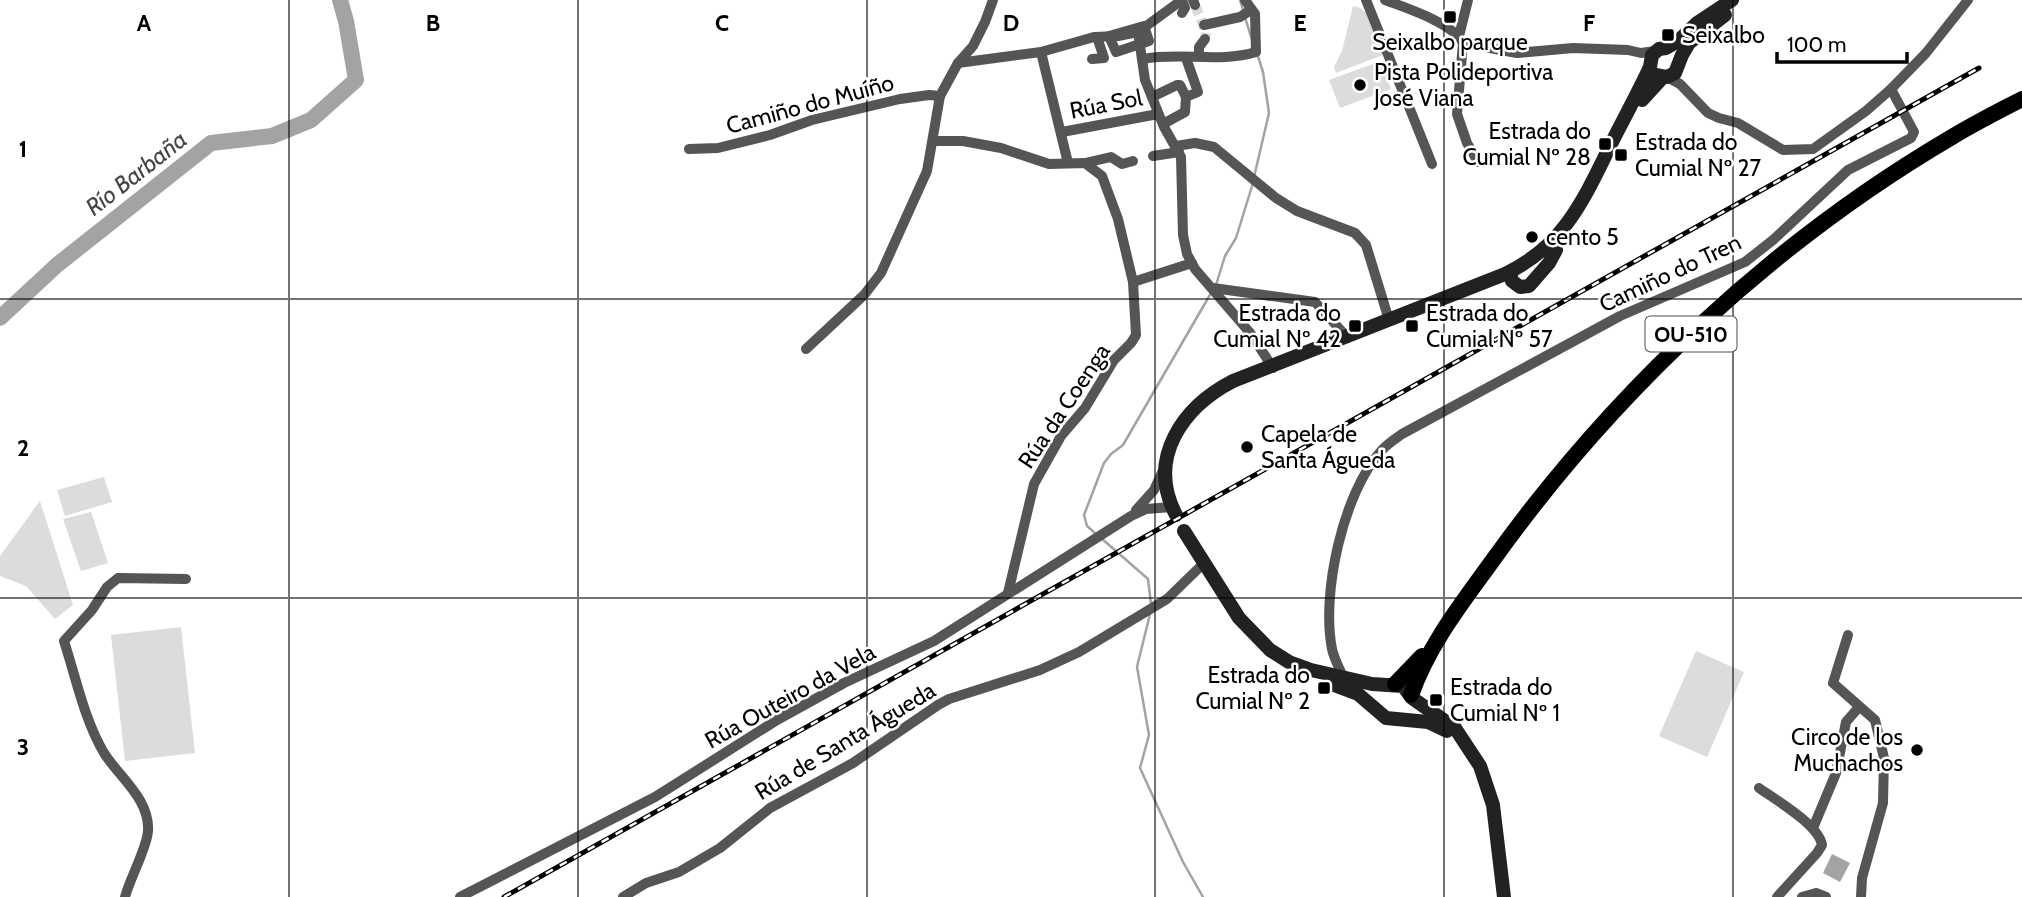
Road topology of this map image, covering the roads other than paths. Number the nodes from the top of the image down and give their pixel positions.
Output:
1 (993, 0) edge
2 (1171, 0) edge
3 (1182, 0) edge
4 (1245, 0) edge
5 (1366, 0) edge
6 (1385, 0) edge
7 (1468, 0) edge
8 (1731, 0) edge
9 (1741, 0) edge
10 (1968, 0) edge
11 (1251, 10) junction
12 (1182, 13) dead end
13 (1204, 26) dead end
14 (1141, 29) junction
15 (1110, 36) junction
16 (1097, 37) junction
17 (1205, 39) tunnel mouth
18 (1461, 39) junction
19 (1140, 43) junction
20 (1041, 52) junction
21 (1199, 55) junction
22 (1653, 55) junction
23 (1186, 58) junction
24 (1092, 59) dead end
25 (1143, 59) junction
26 (958, 63) junction
27 (1673, 74) junction
28 (1893, 93) junction
29 (940, 96) junction
30 (1152, 97) junction
31 (1186, 97) junction
32 (2022, 99) edge
33 (1161, 119) junction
34 (1062, 132) junction
35 (933, 141) junction
36 (689, 149) dead end
37 (1177, 149) junction
38 (1153, 156) dead end
39 (1133, 161) dead end
40 (1478, 162) dead end
41 (1068, 163) junction
42 (1085, 163) junction
43 (1432, 164) dead end
44 (1572, 219) junction
45 (1192, 264) junction
46 (1530, 273) junction
47 (1511, 279) junction
48 (1133, 282) junction
49 (1474, 287) junction
50 (1213, 288) junction
51 (1389, 320) junction
52 (1342, 342) junction
53 (806, 349) dead end
54 (1272, 367) junction
55 (1238, 388) junction
56 (1165, 474) junction
57 (1130, 516) junction
58 (1178, 519) junction
59 (1201, 566) junction
60 (186, 579) dead end
61 (1008, 593) junction
62 (1848, 635) dead end
63 (1432, 647) junction
64 (1344, 678) junction
65 (1391, 685) junction
66 (1412, 696) junction
67 (1377, 706) junction
68 (1859, 707) junction
69 (1401, 719) junction
70 (1470, 749) junction
71 (1759, 788) dead end
72 (1813, 828) junction
73 (125, 897) edge
74 (460, 897) edge
75 (623, 897) edge
76 (1504, 897) edge
77 (1777, 897) edge
78 (1802, 897) edge
79 (1826, 897) edge
80 (1861, 897) edge

1 - 26 street
2 - 3 street
3 - 12 street
3 - 14 street
4 - 11 street
5 - 43 street
6 - 18 street
7 - 18 street
8 - 22 street
9 - 27 street
10 - 28 street
11 - 13 street
11 - 21 street
14 - 15 street
14 - 19 street
15 - 16 street
15 - 19 street
16 - 20 street
16 - 24 street
17 - 21 street
18 - 22 street
18 - 40 street
19 - 25 street
20 - 26 street
20 - 34 street
21 - 23 street
22 - 27 street
22 - 27 street
22 - 44 street
23 - 25 street
23 - 31 street
25 - 30 street
26 - 29 street
27 - 28 street
27 - 46 street
28 - 64 street, Camiño do Tren
29 - 35 street
29 - 36 street, Camiño do Muíño
30 - 31 street
30 - 33 street
31 - 33 street
32 - 63 main road, OU-510
33 - 34 street, Rúa Sol
33 - 37 street
34 - 41 street
35 - 41 street
35 - 53 street
37 - 38 street
37 - 45 street
37 - 51 street
39 - 42 street
41 - 42 street
42 - 48 street, Rúa da Coenga
44 - 46 street
44 - 49 street
45 - 48 street
45 - 50 street
46 - 47 street
47 - 49 street
47 - 52 street
48 - 61 street, Rúa da Coenga
49 - 51 street
50 - 52 street
50 - 54 street
51 - 52 street
52 - 54 street
52 - 55 street
54 - 55 street
54 - 56 street
55 - 56 street
56 - 57 street
56 - 58 street
57 - 58 street
57 - 61 street, Rúa Outeiro da Vela
58 - 59 street
58 - 64 street
59 - 67 street
59 - 75 street, Rúa de Santa Águeda
60 - 73 street
61 - 74 street, Rúa Outeiro da Vela
62 - 68 street
63 - 65 main road
63 - 66 main road
64 - 65 street
64 - 67 street
65 - 66 street
65 - 67 street
66 - 69 street
66 - 70 street
67 - 69 street
68 - 72 street
68 - 80 street
69 - 70 street
70 - 76 street
71 - 72 street
72 - 77 street
78 - 79 street

